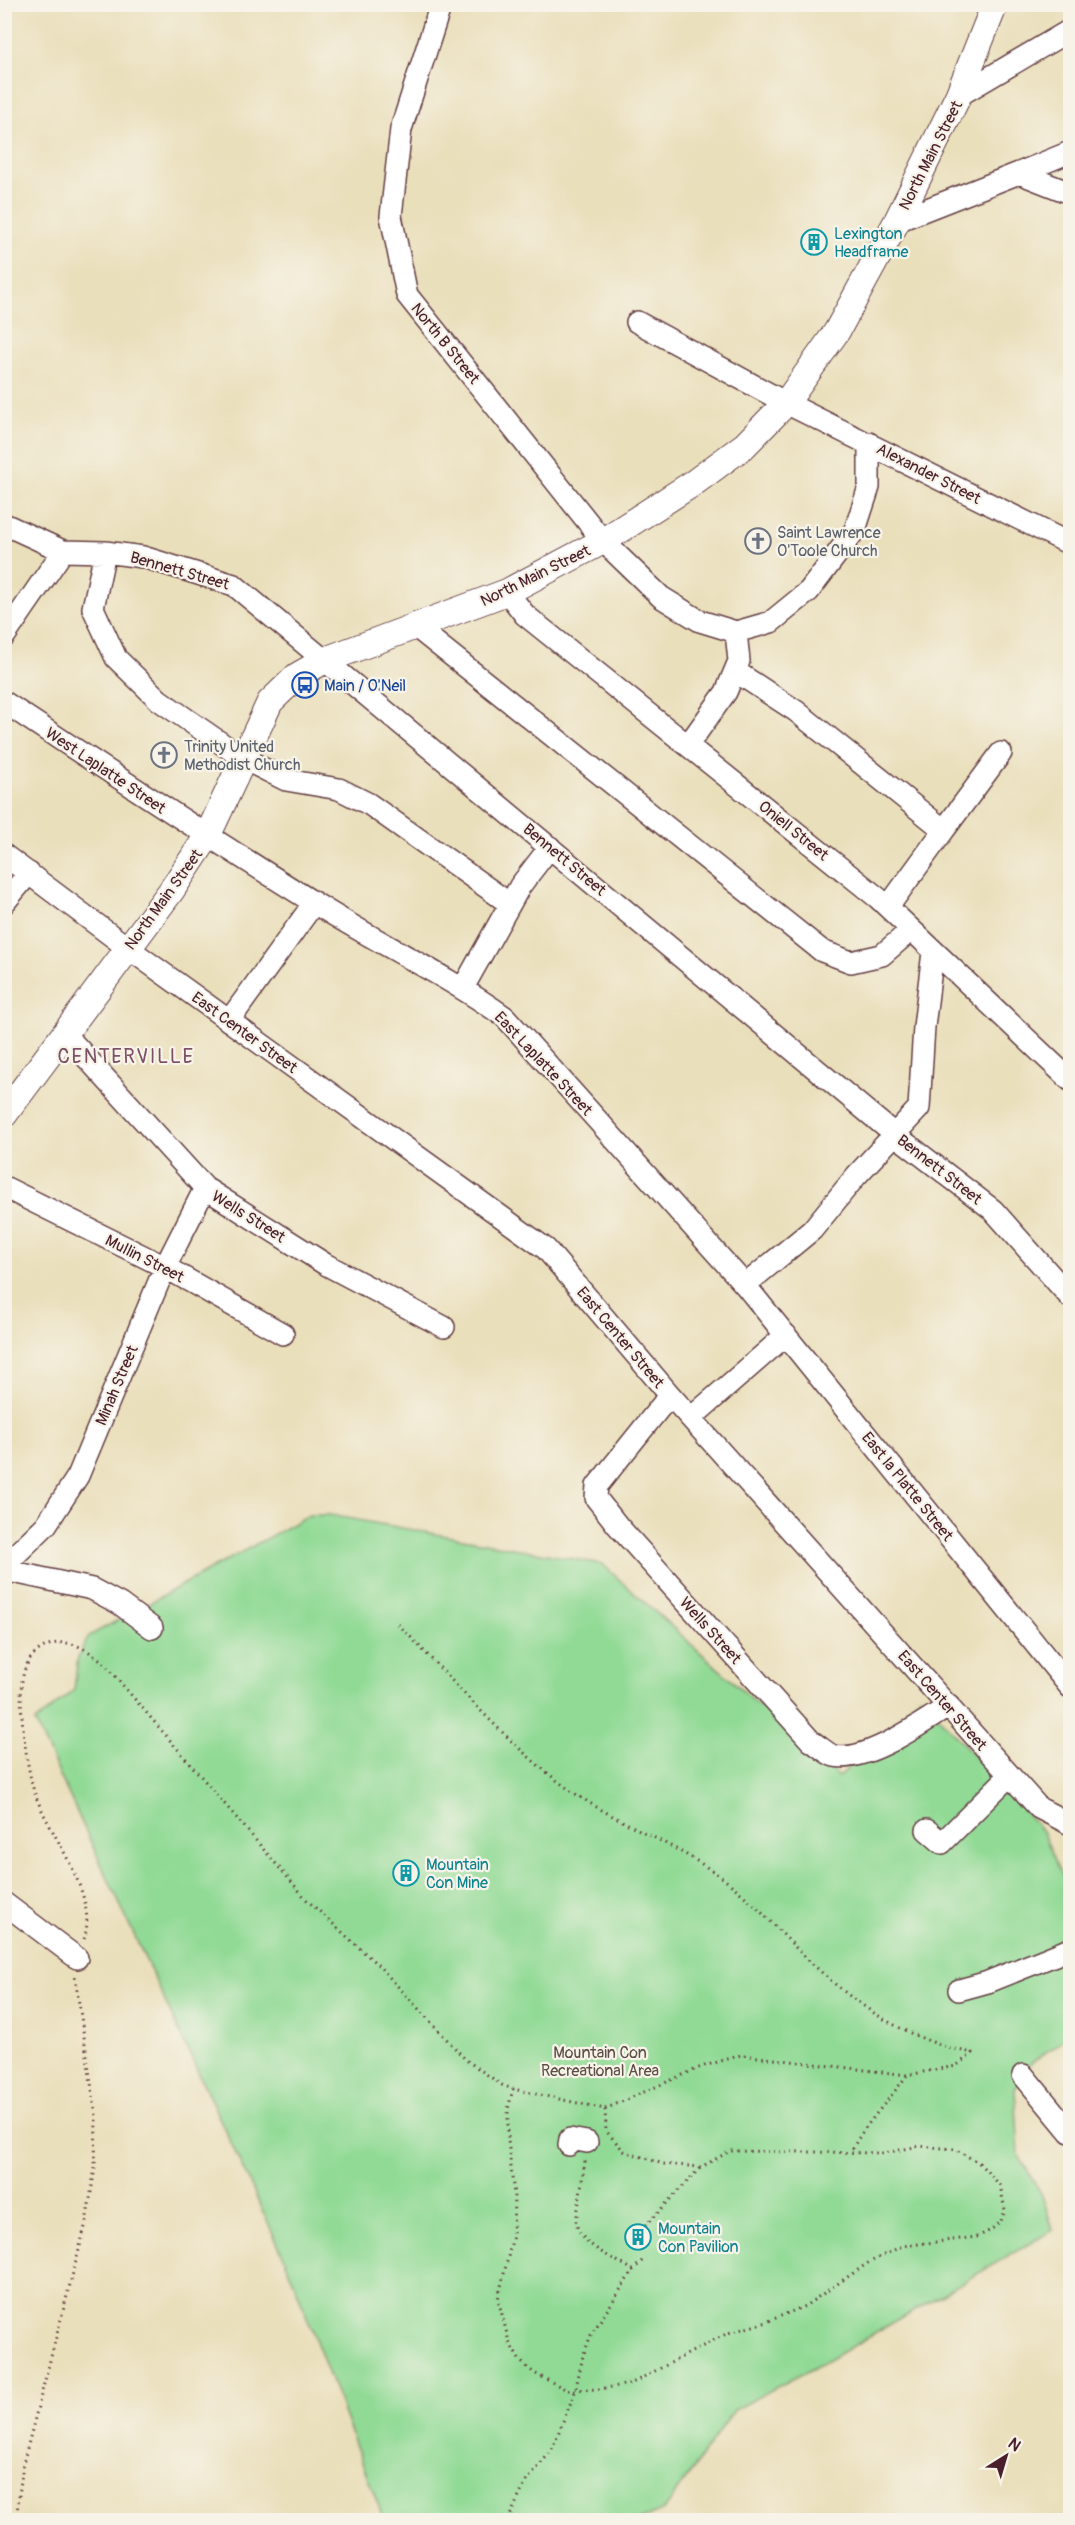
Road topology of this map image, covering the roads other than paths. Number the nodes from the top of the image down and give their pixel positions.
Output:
1 (441, 4) edge
2 (995, 4) edge
3 (1071, 30) edge
4 (958, 96) junction
5 (1071, 152) edge
6 (1019, 173) junction
7 (1071, 193) edge
8 (897, 221) junction
9 (637, 322) dead end
10 (786, 403) junction
11 (869, 443) junction
12 (4, 524) edge
13 (603, 541) junction
14 (1071, 544) edge
15 (63, 550) junction
16 (105, 552) junction
17 (507, 592) junction
18 (416, 627) junction
19 (736, 632) junction
20 (4, 637) edge
21 (325, 660) junction
22 (735, 671) junction
23 (4, 702) edge
24 (688, 745) junction
25 (1001, 753) dead end
26 (244, 759) junction
27 (944, 830) junction
28 (207, 837) junction
29 (550, 847) junction
30 (4, 855) edge
31 (29, 873) junction
32 (4, 903) edge
33 (314, 903) junction
34 (510, 904) junction
35 (888, 907) junction
36 (911, 930) junction
37 (128, 948) junction
38 (933, 952) junction
39 (464, 988) junction
40 (229, 1021) junction
41 (65, 1034) junction
42 (1071, 1080) edge
43 (4, 1115) edge
44 (894, 1134) junction
45 (4, 1186) edge
46 (205, 1188) junction
47 (165, 1268) junction
48 (744, 1285) junction
49 (1071, 1297) edge
50 (444, 1327) dead end
51 (283, 1334) dead end
52 (786, 1335) junction
53 (670, 1395) junction
54 (691, 1418) junction
55 (4, 1568) edge
56 (152, 1628) dead end
57 (1071, 1687) edge
58 (948, 1706) junction
59 (1010, 1776) junction
60 (1071, 1824) edge
61 (927, 1830) dead end
62 (4, 1903) edge
63 (1071, 1948) edge
64 (77, 1958) road end
65 (959, 1990) dead end
66 (1023, 2075) dead end
67 (1071, 2132) edge

1 - 13 street, North B Street
2 - 4 main road
3 - 4 street, North Main Street
4 - 8 main road, North Main Street
5 - 6 street
6 - 7 street
6 - 8 street
8 - 10 main road, North Main Street
9 - 10 street, Alexander Street
10 - 11 street, Alexander Street
10 - 13 main road, North Main Street
11 - 14 street, Alexander Street
11 - 19 street
12 - 15 street, Bennett Street
13 - 17 main road, North Main Street
13 - 19 street, North B Street
15 - 16 street, Bennett Street
15 - 20 street
16 - 21 street, Bennett Street
16 - 26 street
17 - 18 main road, North Main Street
17 - 24 street, Oniell Street
18 - 21 main road, North Main Street
18 - 36 street
19 - 22 street
21 - 26 main road, North Main Street
21 - 29 street, Bennett Street
22 - 24 street
22 - 27 street
23 - 28 street, West Laplatte Street
24 - 35 street, Oniell Street
25 - 27 street
26 - 28 main road, North Main Street
26 - 34 street
27 - 35 street
28 - 33 street, East Laplatte Street
28 - 37 main road, North Main Street
29 - 34 street
29 - 44 street, Bennett Street
30 - 31 street, East Center Street
31 - 32 street
31 - 37 street, East Center Street
33 - 39 street, East Laplatte Street
33 - 40 street
34 - 39 street
35 - 36 street, Oniell Street
36 - 38 street, Oniell Street
37 - 40 street, East Center Street
37 - 41 main road, North Main Street
38 - 42 street, Oniell Street
38 - 44 street
39 - 48 street, East Laplatte Street
40 - 53 street, East Center Street
41 - 43 main road, North Main Street
41 - 46 street, Wells Street
44 - 48 street
44 - 49 street, Bennett Street
45 - 47 street, Mullin Street
46 - 47 street, Minah Street
46 - 50 street, Wells Street
47 - 51 street, Mullin Street
47 - 55 street, Minah Street
48 - 52 street, East la Platte Street
52 - 54 street
52 - 57 street, East la Platte Street
53 - 54 street, East Center Street
53 - 58 street, Wells Street
54 - 58 street, East Center Street
55 - 56 street
58 - 59 street, East Center Street
59 - 60 street, East Center Street
59 - 61 street
62 - 64 street
63 - 65 street
66 - 67 street

